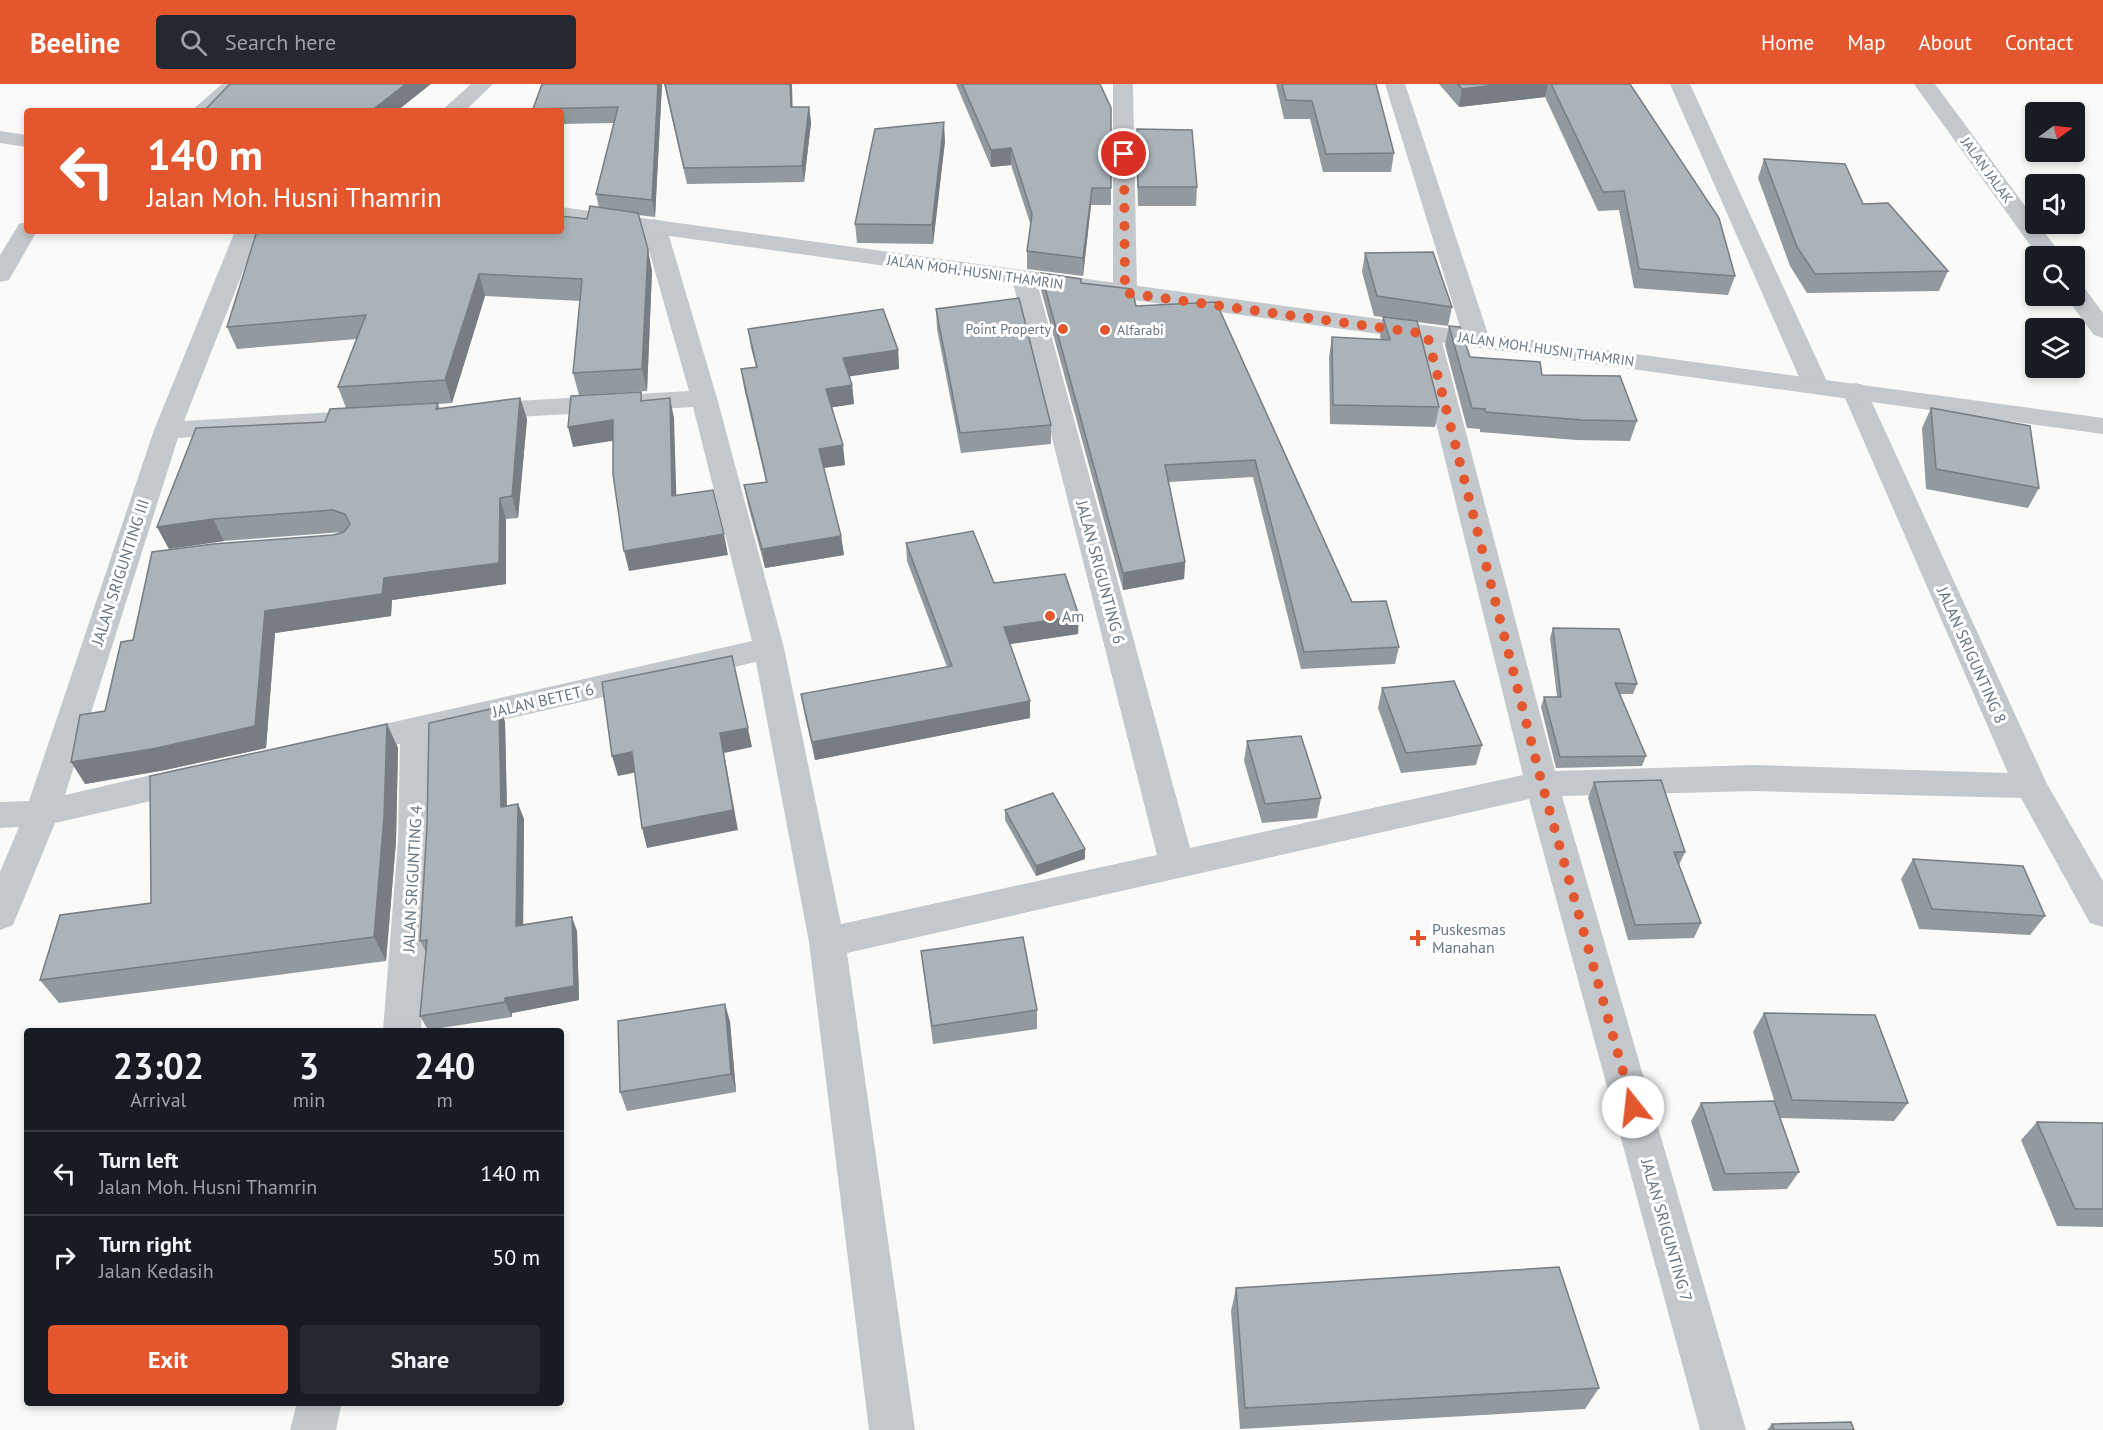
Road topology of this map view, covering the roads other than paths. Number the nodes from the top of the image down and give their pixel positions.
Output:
1 (235, 84) edge
2 (483, 84) edge
3 (1123, 84) edge
4 (1395, 84) edge
5 (1680, 84) edge
6 (1924, 84) edge
7 (206, 108) edge
8 (455, 108) edge
9 (0, 137) edge
10 (24, 141) edge
11 (564, 214) edge
12 (654, 226) junction
13 (24, 234) edge
14 (246, 234) edge
15 (2042, 246) edge
16 (0, 275) edge
17 (1024, 279) junction
18 (1125, 293) junction
19 (2085, 306) edge
20 (2103, 330) edge
21 (1427, 334) junction
22 (1477, 340) junction
23 (1816, 386) junction
24 (1855, 391) junction
25 (704, 398) junction
26 (453, 413) edge
27 (394, 417) edge
28 (2103, 426) edge
29 (167, 430) junction
30 (156, 562) edge
31 (122, 567) junction
32 (769, 648) junction
33 (417, 728) junction
34 (315, 751) edge
35 (224, 772) edge
36 (1542, 784) junction
37 (2031, 786) junction
38 (42, 813) junction
39 (0, 814) edge
40 (1177, 865) junction
41 (2103, 914) edge
42 (0, 915) edge
43 (827, 942) junction
44 (402, 1028) edge
45 (319, 1406) edge
46 (314, 1430) edge
47 (892, 1430) edge
48 (1723, 1430) edge

1 - 7 street
2 - 8 street
3 - 18 street
4 - 22 street
5 - 23 street
6 - 15 street, JALAN JALAK
9 - 10 street
11 - 12 street, JALAN MOH. HUSNI THAMRIN
12 - 17 street, JALAN MOH. HUSNI THAMRIN
12 - 25 street
13 - 16 street
14 - 29 street, JALAN SRIGUNTING III
17 - 18 street, JALAN MOH. HUSNI THAMRIN
17 - 40 street, JALAN SRIGUNTING 6
18 - 21 street, JALAN MOH. HUSNI THAMRIN
19 - 20 street
21 - 22 street, JALAN MOH. HUSNI THAMRIN
21 - 36 street, JALAN SRIGUNTING 7
22 - 23 street, JALAN MOH. HUSNI THAMRIN
23 - 24 street, JALAN MOH. HUSNI THAMRIN
24 - 28 street, JALAN MOH. HUSNI THAMRIN
24 - 37 street, JALAN SRIGUNTING 8
25 - 26 street
25 - 32 street
27 - 29 street
29 - 31 street, JALAN SRIGUNTING III
30 - 31 street
31 - 38 street, JALAN SRIGUNTING III
32 - 33 street, JALAN BETET 6
32 - 43 street
33 - 34 street, JALAN BETET 6
33 - 44 street, JALAN SRIGUNTING 4
35 - 38 street
36 - 37 street
36 - 40 street
36 - 48 street, JALAN SRIGUNTING 7
37 - 41 street, JALAN SRIGUNTING 8
38 - 39 street
38 - 42 street, JALAN SRIGUNTING III
40 - 43 street
43 - 47 street
45 - 46 street

